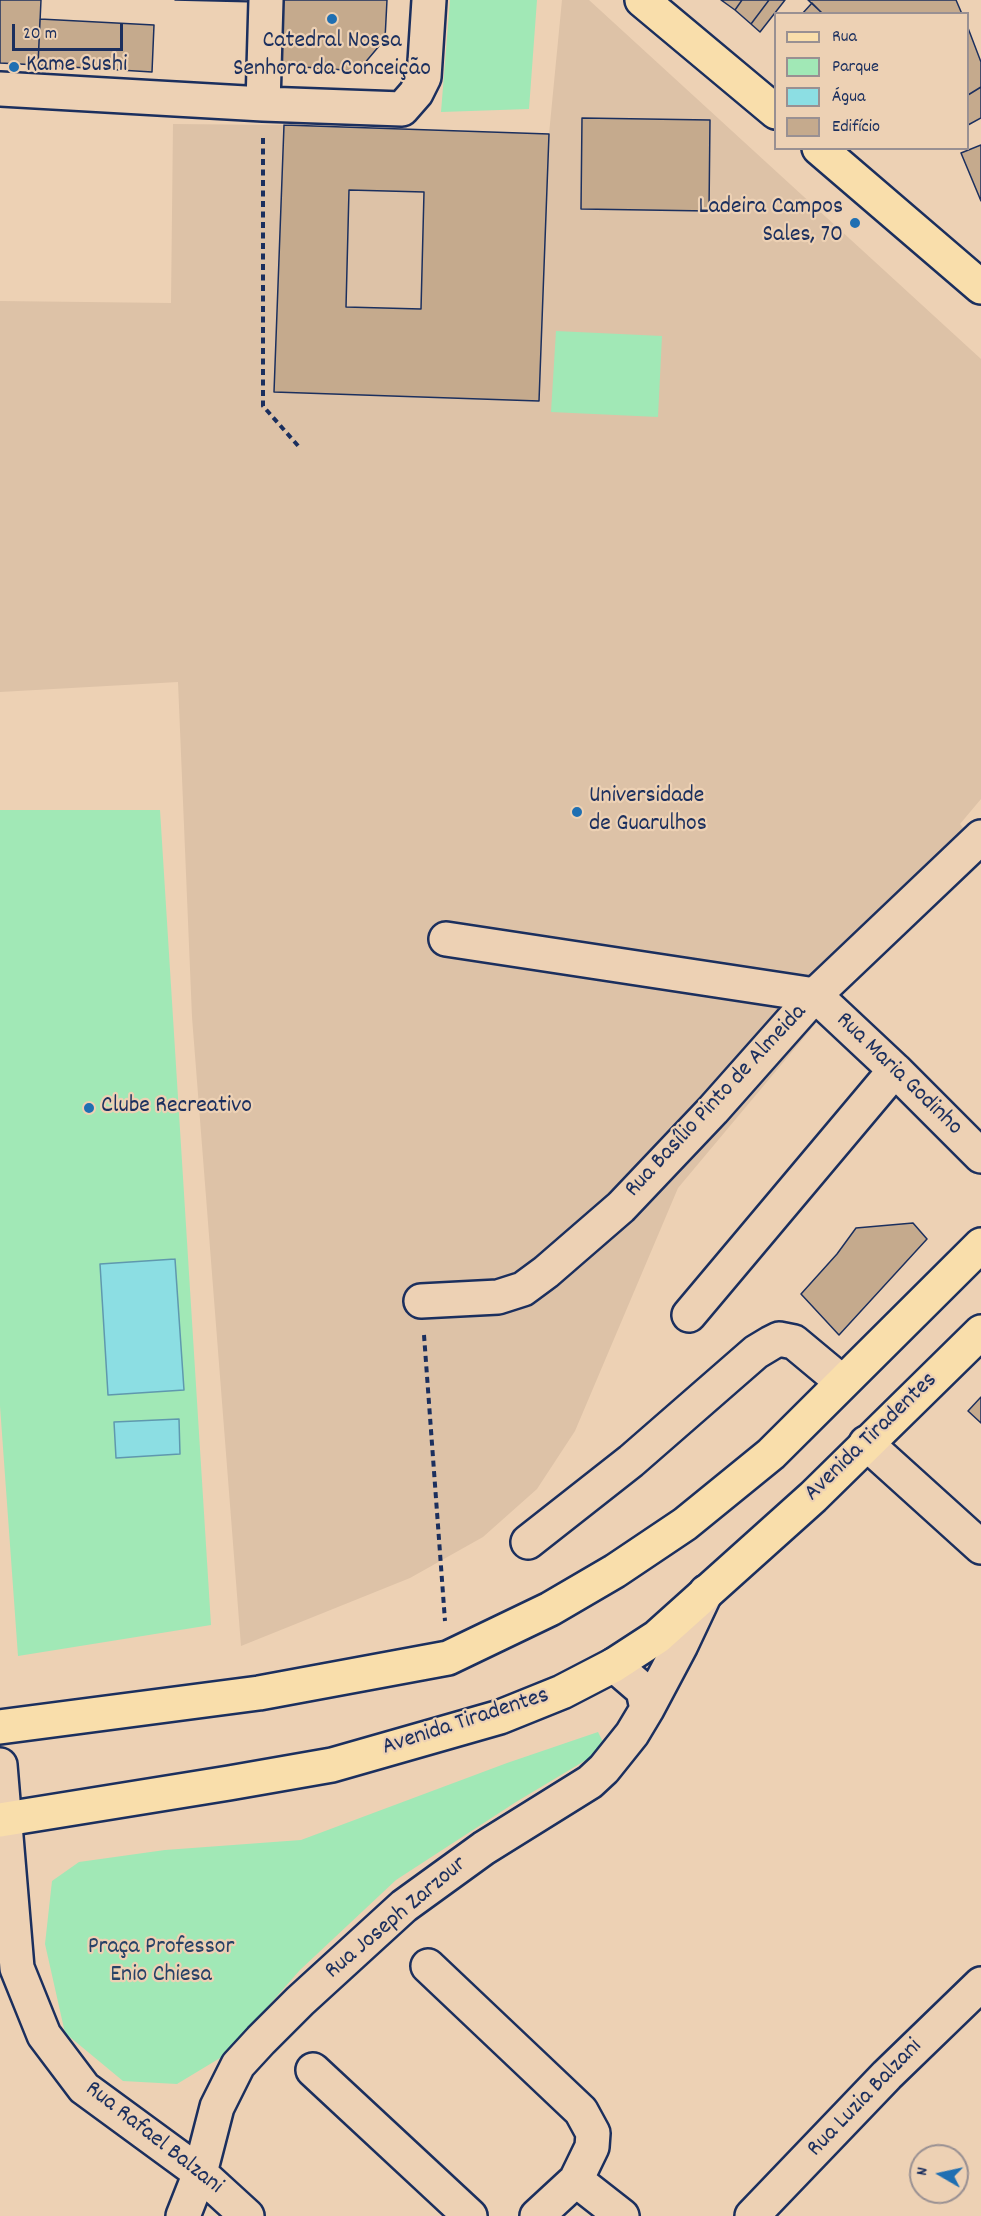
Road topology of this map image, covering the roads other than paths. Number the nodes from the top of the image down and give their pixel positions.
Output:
1 (266, 0) edge
2 (429, 0) edge
3 (642, 0) edge
4 (0, 89) edge
5 (263, 104) junction
6 (774, 110) edge
7 (821, 150) edge
8 (981, 287) edge
9 (981, 837) edge
10 (446, 939) dead end
11 (815, 995) junction
12 (895, 1070) junction
13 (981, 1156) edge
14 (981, 1245) edge
15 (421, 1301) road end
16 (689, 1315) dead end
17 (981, 1332) edge
18 (842, 1382) junction
19 (866, 1443) junction
20 (528, 1542) dead end
21 (981, 1547) edge
22 (706, 1592) junction
23 (614, 1665) junction
24 (646, 1709) junction
25 (0, 1727) edge
26 (0, 1765) edge
27 (2, 1820) edge
28 (5, 1896) edge
29 (428, 1966) dead end
30 (979, 1989) edge
31 (313, 2070) dead end
32 (200, 2173) junction
33 (576, 2180) junction
34 (183, 2216) edge
35 (247, 2216) edge
36 (470, 2216) edge
37 (537, 2216) edge
38 (622, 2216) edge
39 (752, 2216) edge

1 - 5 street
2 - 5 street
3 - 6 main road
4 - 5 street
7 - 8 main road
9 - 11 street, Rua Basílio Pinto de Almeida
10 - 11 street
11 - 12 street, Rua Maria Godinho
11 - 15 street, Rua Basílio Pinto de Almeida
12 - 13 street, Rua Maria Godinho
12 - 16 street
14 - 18 main road
17 - 19 main road, Avenida Tiradentes
18 - 20 street
18 - 25 main road
19 - 21 street
19 - 22 main road, Avenida Tiradentes
22 - 23 main road, Avenida Tiradentes
22 - 24 street, Rua Joseph Zarzour
23 - 24 street
23 - 27 main road, Avenida Tiradentes
24 - 32 street, Rua Joseph Zarzour
26 - 27 street, Rua Rafael Balzani
27 - 28 street, Rua Rafael Balzani
28 - 32 street, Rua Rafael Balzani
29 - 33 street
30 - 39 street, Rua Luzia Balzani
31 - 36 street
32 - 34 street, Rua Joseph Zarzour
32 - 35 street, Rua Rafael Balzani
33 - 37 street
33 - 38 street

